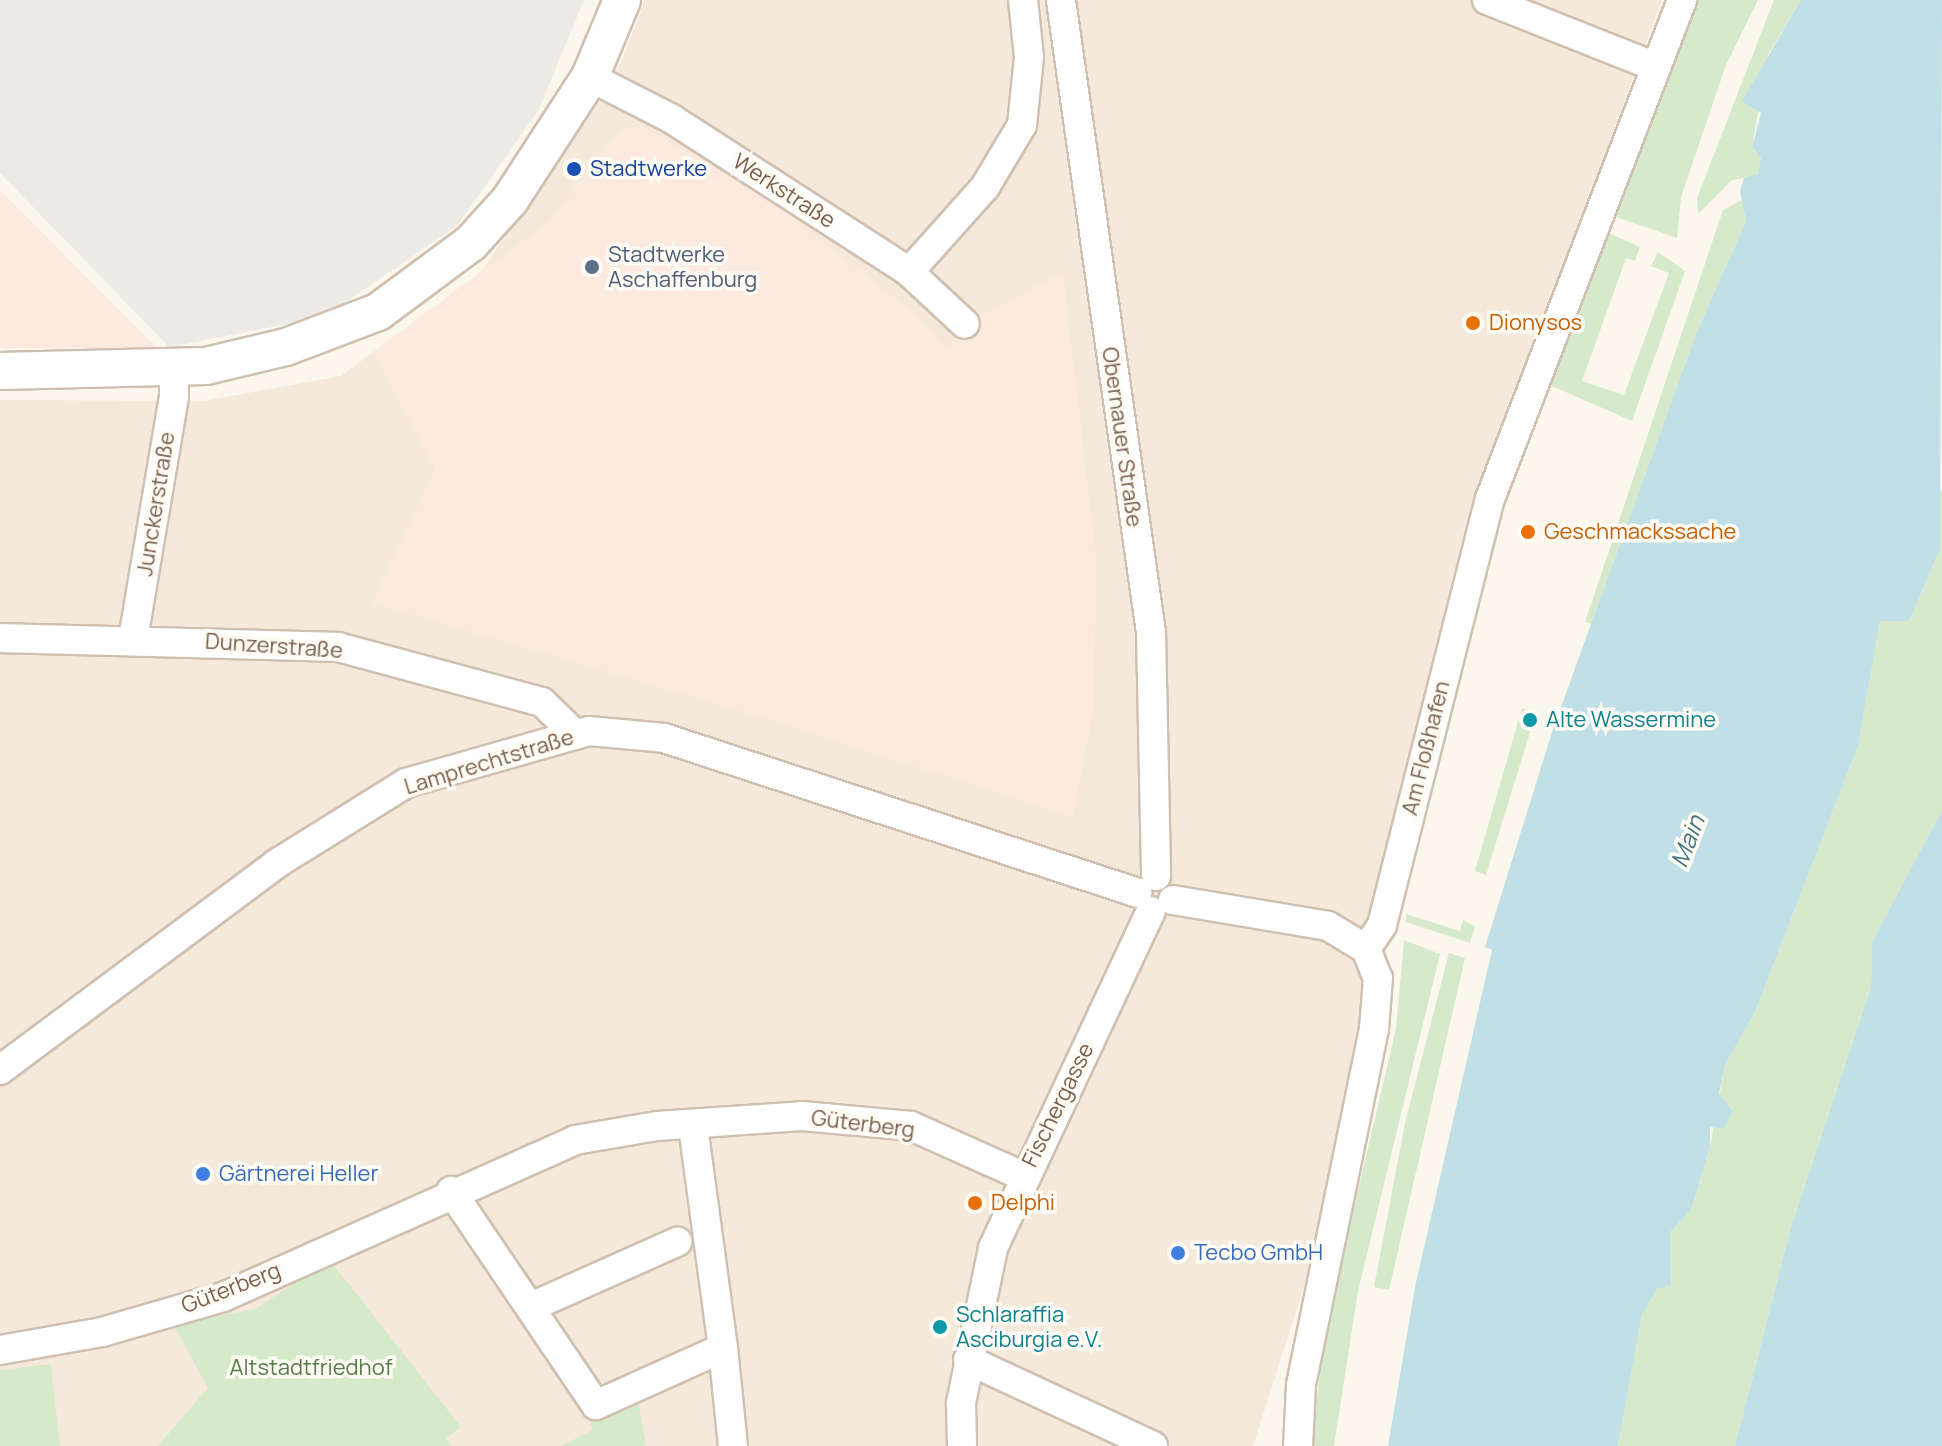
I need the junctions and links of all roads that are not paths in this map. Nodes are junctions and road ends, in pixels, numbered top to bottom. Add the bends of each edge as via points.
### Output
1 (622, 0) edge
2 (1023, 0) edge
3 (1061, 0) edge
4 (1487, 0) edge
5 (1682, 0) edge
6 (1656, 67) junction
7 (590, 77) junction
8 (909, 272) junction
9 (965, 324) dead end
10 (174, 368) junction
11 (0, 371) edge
12 (0, 638) edge
13 (133, 639) junction
14 (576, 735) junction
15 (1154, 895) junction
16 (1366, 949) junction
17 (0, 1070) edge
18 (693, 1125) junction
19 (1023, 1176) junction
20 (451, 1191) junction
21 (677, 1242) dead end
22 (533, 1306) junction
23 (723, 1348) junction
24 (0, 1350) edge
25 (968, 1360) junction
26 (733, 1446) edge
27 (962, 1446) edge
28 (1153, 1446) edge
29 (1298, 1446) edge

1 - 7 street
2 - 8 street via 1029,57 1022,125 985,187
3 - 15 street, Obernauer Straße via 1151,632
4 - 6 street
5 - 6 street, Am Floßhafen
6 - 16 street, Am Floßhafen via 1490,499 1382,925
7 - 8 street, Werkstraße via 672,119
7 - 10 street via 510,200 471,243 378,312 286,347
8 - 9 street, Werkstraße
10 - 11 street
10 - 13 street, Junckerstraße via 174,396
12 - 13 street, Dunzerstraße
13 - 14 street, Dunzerstraße via 338,647 542,702
14 - 15 street, Lamprechtstraße via 589,731 664,738
14 - 17 street, Lamprechtstraße via 406,783 276,864
15 - 16 street, Lamprechtstraße via 1328,926
15 - 19 street, Fischergasse
16 - 29 street via 1378,978 1374,1029 1301,1385
18 - 19 street, Güterberg via 802,1116 911,1126
18 - 20 street, Güterberg via 575,1140
18 - 23 street
19 - 25 street, Fischergasse via 993,1248
20 - 22 street
20 - 24 street, Güterberg via 223,1297 102,1332
21 - 22 street
22 - 23 street via 596,1405
23 - 26 street
25 - 27 street, Fischergasse
25 - 28 street

